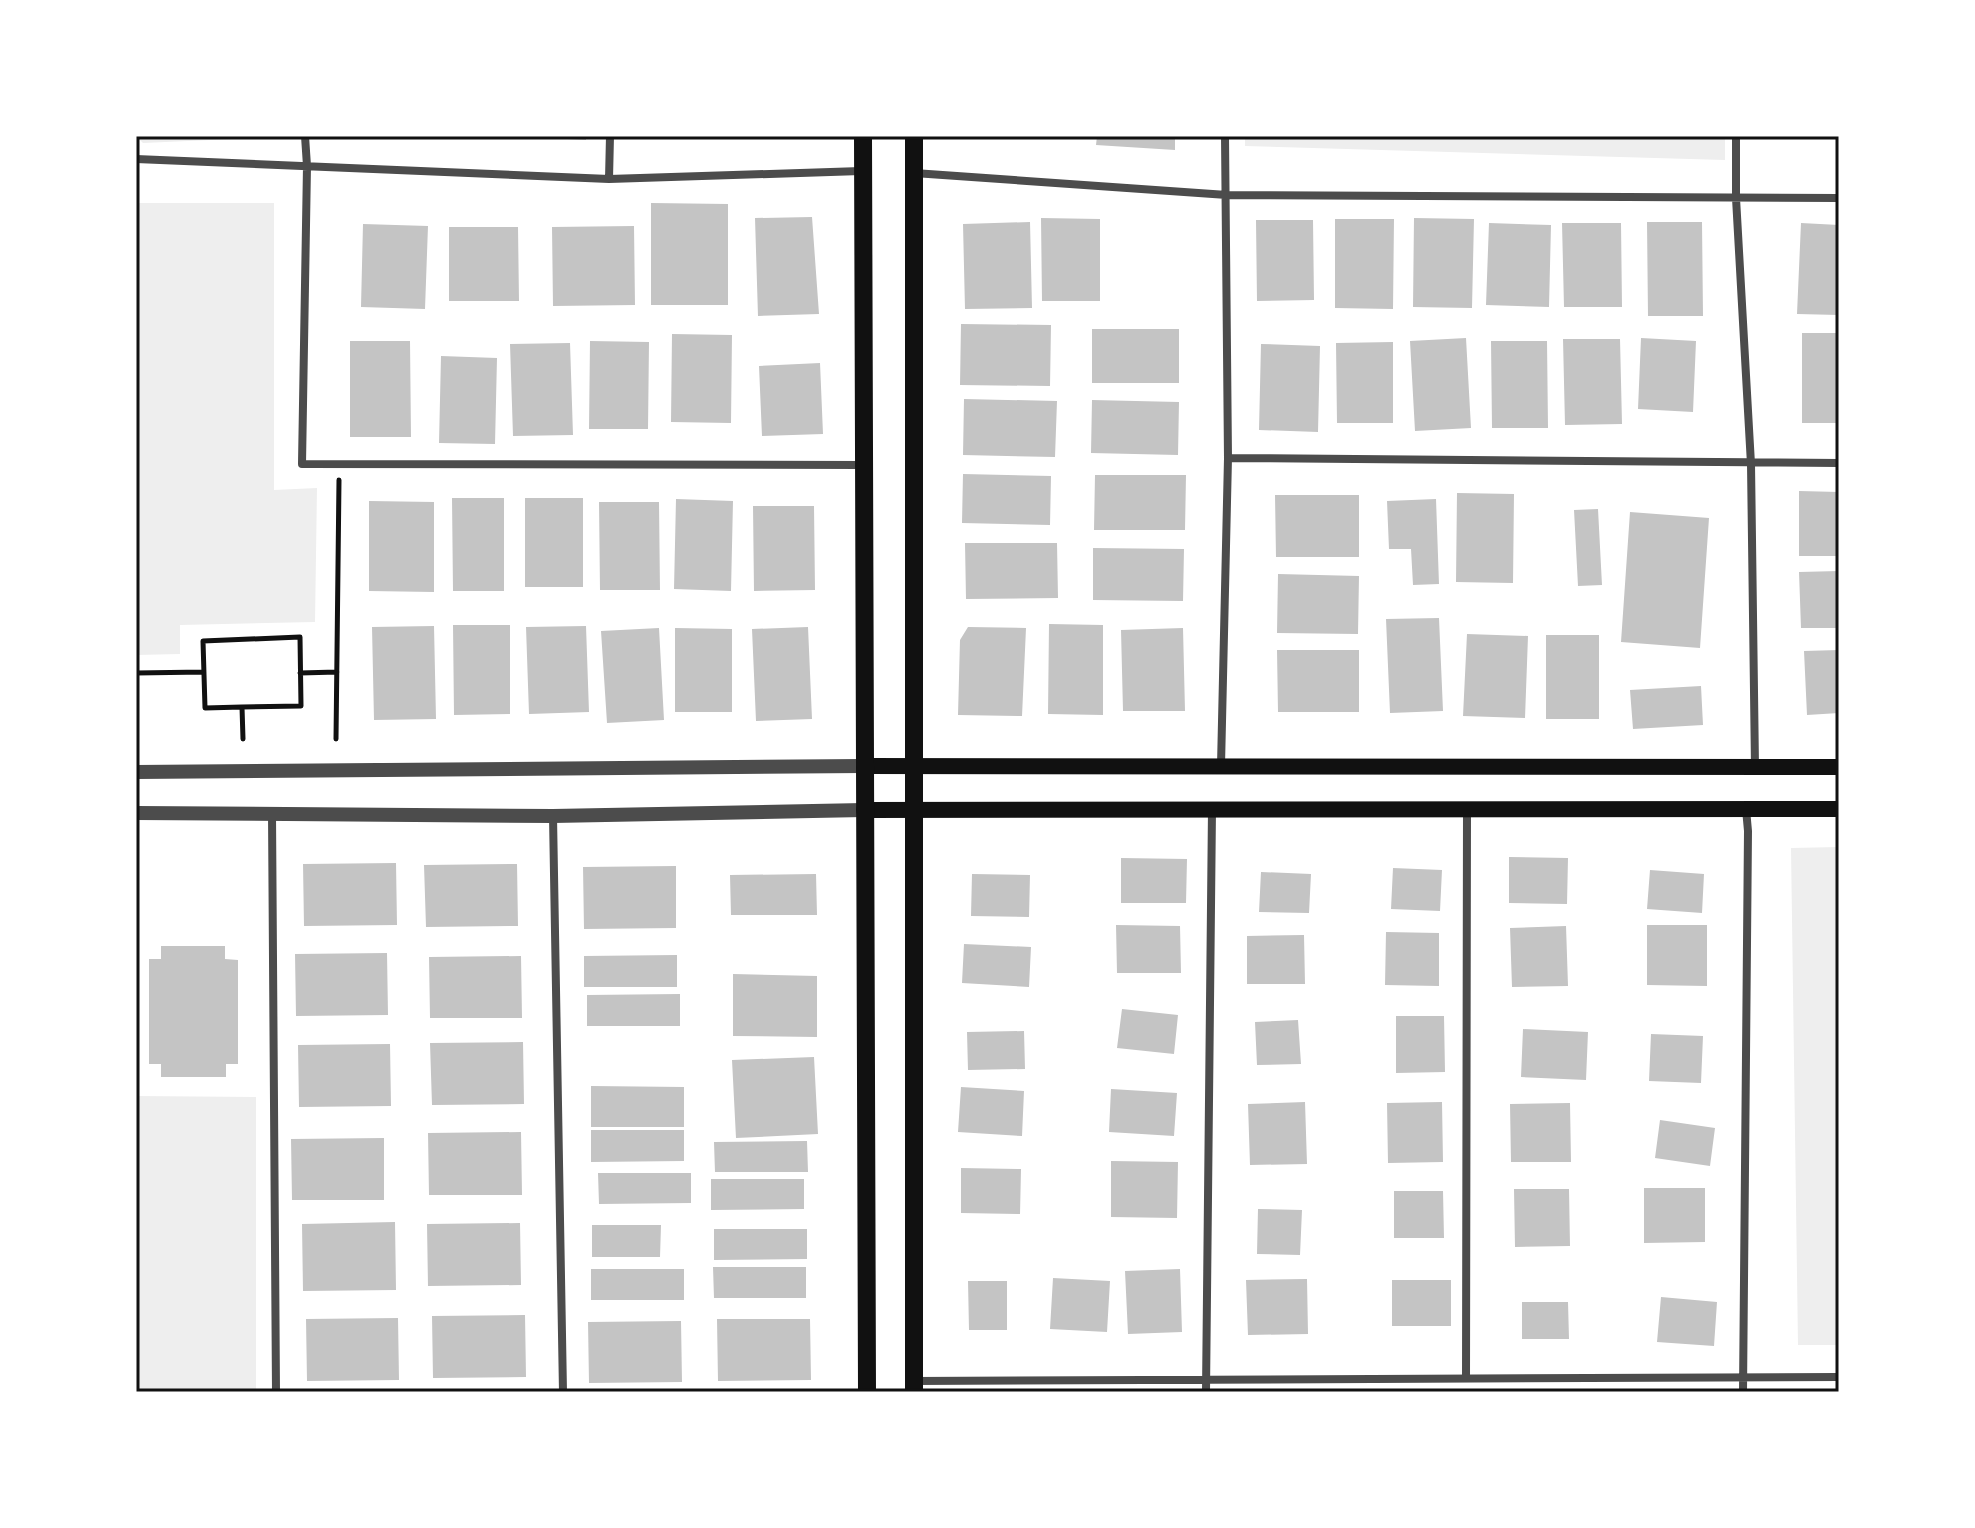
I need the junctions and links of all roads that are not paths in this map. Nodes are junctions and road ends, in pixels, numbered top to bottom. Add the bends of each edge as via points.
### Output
1 (305, 136) edge
2 (610, 136) edge
3 (863, 136) edge
4 (914, 136) edge
5 (1225, 136) edge
6 (1736, 136) edge
7 (136, 159) edge
8 (307, 166) junction
9 (861, 171) junction
10 (913, 173) junction
11 (609, 179) junction
12 (1227, 195) junction
13 (1736, 198) junction
14 (1839, 198) edge
15 (1228, 458) junction
16 (1839, 463) edge
17 (1751, 464) junction
18 (862, 465) junction
19 (864, 766) junction
20 (914, 766) junction
21 (1221, 766) junction
22 (1839, 767) edge
23 (1755, 768) junction
24 (136, 772) edge
25 (1212, 809) junction
26 (1746, 809) junction
27 (1839, 809) edge
28 (864, 810) junction
29 (915, 810) junction
30 (1467, 811) junction
31 (136, 813) edge
32 (272, 814) junction
33 (553, 816) junction
34 (1743, 1376) junction
35 (1839, 1377) edge
36 (1466, 1378) junction
37 (1206, 1381) junction
38 (914, 1386) edge
39 (276, 1392) edge
40 (563, 1392) edge
41 (867, 1392) edge
42 (1206, 1392) edge
43 (1743, 1392) edge

1 - 8 street
2 - 11 street
3 - 9 main road
4 - 10 main road
5 - 12 street
6 - 13 street
7 - 8 street
8 - 11 street
8 - 18 street via 302,464
9 - 11 street
9 - 18 main road
10 - 12 street
10 - 20 main road
12 - 13 street
12 - 15 street
13 - 14 street
13 - 17 street
15 - 17 street
15 - 21 street
16 - 17 street
17 - 23 street
18 - 19 main road
19 - 20 main road
19 - 24 street
19 - 28 main road
20 - 21 main road
20 - 29 main road
21 - 23 main road
22 - 23 main road
25 - 29 main road
25 - 30 main road
25 - 37 street
26 - 27 main road
26 - 30 main road
26 - 34 street
28 - 29 main road
28 - 33 street
28 - 41 main road
29 - 38 main road
30 - 36 street
31 - 32 street
32 - 33 street
32 - 39 street
33 - 40 street
34 - 35 street
34 - 36 street
34 - 43 street
36 - 37 street
37 - 38 street
37 - 42 street

